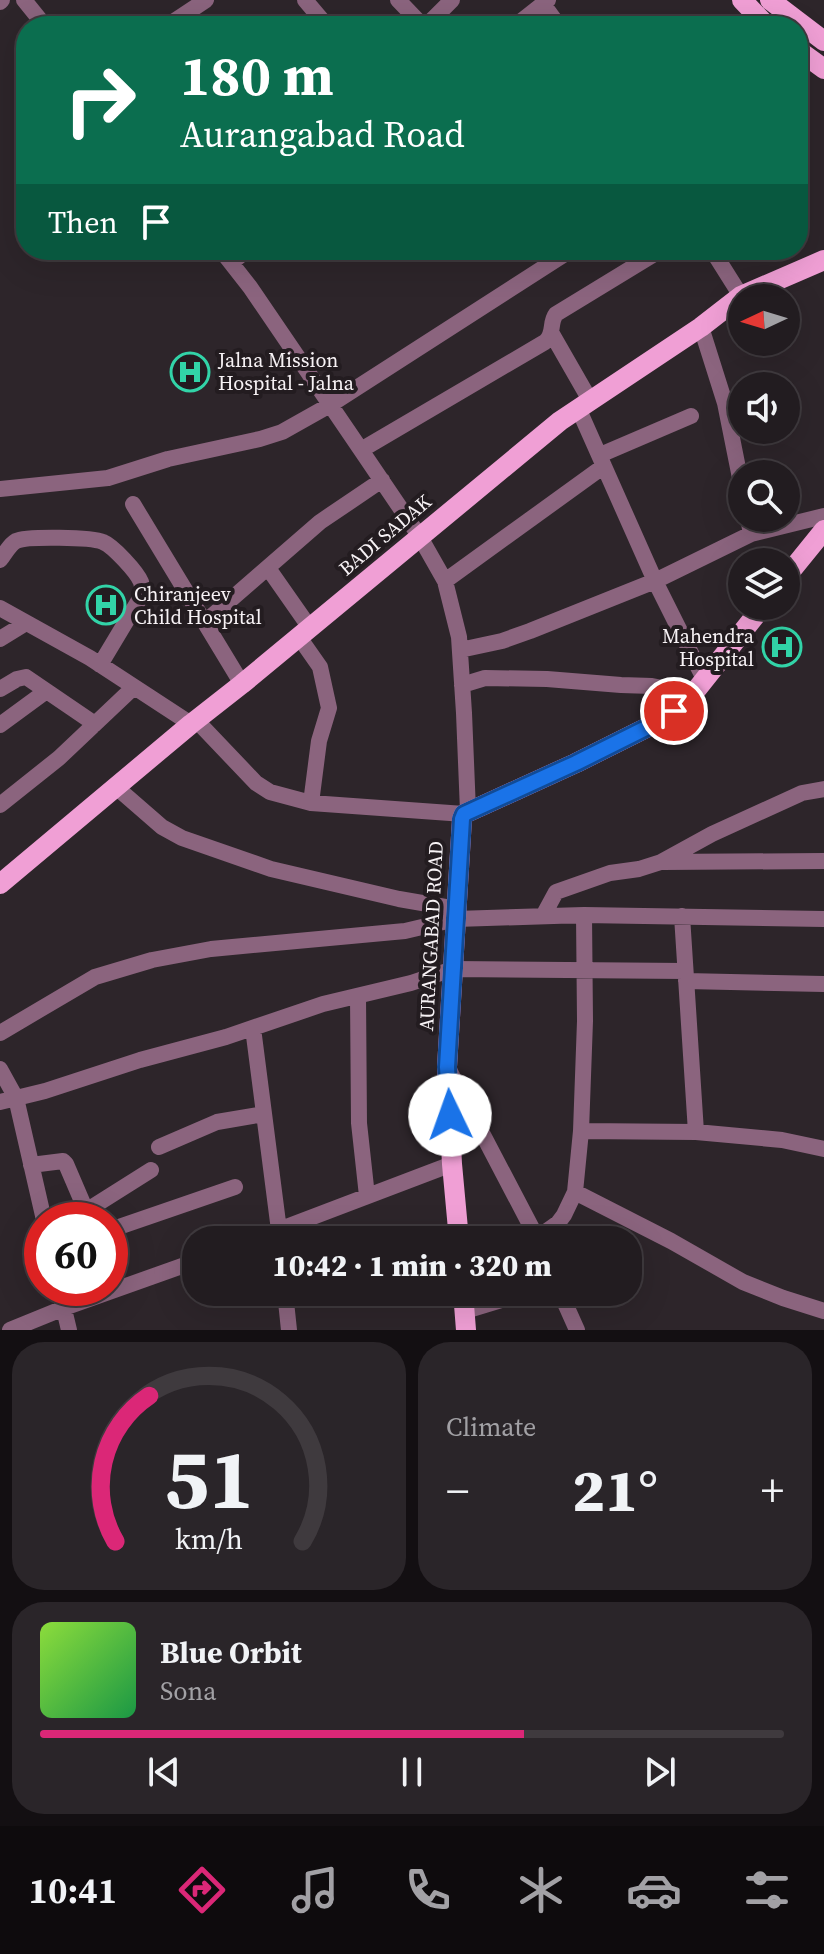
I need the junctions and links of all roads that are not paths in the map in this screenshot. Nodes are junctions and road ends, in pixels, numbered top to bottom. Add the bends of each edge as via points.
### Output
1 (24, 0) edge
2 (206, 0) edge
3 (305, 0) edge
4 (398, 0) edge
5 (452, 0) edge
6 (742, 0) edge
7 (546, 2) edge
8 (774, 3) edge
9 (37, 16) edge
10 (182, 16) edge
11 (319, 16) edge
12 (414, 16) edge
13 (435, 16) edge
14 (528, 16) edge
15 (757, 16) edge
16 (791, 16) edge
17 (808, 29) edge
18 (824, 41) edge
19 (229, 260) edge
20 (544, 260) edge
21 (645, 260) edge
22 (718, 260) edge
23 (824, 260) edge
24 (733, 284) edge
25 (769, 284) edge
26 (728, 306) edge
27 (701, 327) junction
28 (552, 334) junction
29 (330, 405) junction
30 (585, 406) junction
31 (691, 416) dead end
32 (361, 450) junction
33 (736, 460) edge
34 (602, 461) junction
35 (382, 480) junction
36 (0, 489) edge
37 (133, 504) dead end
38 (824, 516) edge
39 (800, 519) edge
40 (824, 530) edge
41 (739, 532) edge
42 (420, 537) junction
43 (0, 560) edge
44 (800, 560) edge
45 (268, 568) junction
46 (445, 581) junction
47 (655, 581) junction
48 (0, 608) edge
49 (752, 620) edge
50 (205, 622) junction
51 (26, 623) junction
52 (305, 632) junction
53 (0, 639) edge
54 (460, 650) junction
55 (100, 665) junction
56 (242, 684) junction
57 (462, 685) junction
58 (698, 686) junction
59 (134, 687) junction
60 (0, 689) edge
61 (45, 692) junction
62 (194, 722) junction
63 (95, 724) junction
64 (0, 725) edge
65 (116, 787) junction
66 (824, 789) edge
67 (311, 803) junction
68 (0, 805) edge
69 (466, 812) junction
70 (824, 861) edge
71 (661, 862) junction
72 (0, 884) edge
73 (456, 914) junction
74 (584, 915) junction
75 (543, 916) junction
76 (682, 916) junction
77 (824, 919) edge
78 (453, 969) junction
79 (584, 969) junction
80 (686, 976) junction
81 (824, 984) edge
82 (358, 996) junction
83 (253, 1028) junction
84 (0, 1033) edge
85 (447, 1067) junction
86 (0, 1069) edge
87 (8, 1100) edge
88 (264, 1114) junction
89 (581, 1131) junction
90 (696, 1132) junction
91 (159, 1147) dead end
92 (824, 1149) edge
93 (452, 1164) junction
94 (31, 1165) junction
95 (151, 1170) dead end
96 (235, 1187) dead end
97 (575, 1192) junction
98 (367, 1196) junction
99 (40, 1202) edge
100 (82, 1202) edge
101 (107, 1202) edge
102 (128, 1224) edge
103 (278, 1226) edge
104 (299, 1226) edge
105 (458, 1226) edge
106 (531, 1226) edge
107 (554, 1226) edge
108 (182, 1266) edge
109 (128, 1283) edge
110 (69, 1306) edge
111 (286, 1306) edge
112 (566, 1306) edge
113 (64, 1308) junction
114 (824, 1311) edge
115 (10, 1330) edge
116 (69, 1330) edge
117 (289, 1330) edge
118 (577, 1330) edge

1 - 9 street
2 - 10 street
3 - 11 street
4 - 12 street
5 - 13 street
6 - 15 main road
7 - 14 street
8 - 16 main road
17 - 18 main road
19 - 29 street
20 - 29 street
21 - 28 street via 556,314
22 - 24 street
23 - 25 main road, BADI SADAK
26 - 27 main road, BADI SADAK
27 - 30 main road, BADI SADAK
27 - 33 street
28 - 30 street
28 - 32 street
29 - 32 street
29 - 36 street via 282,432 108,478
30 - 34 street
30 - 42 main road, BADI SADAK
31 - 34 street
32 - 35 street
34 - 46 street
34 - 47 street
35 - 42 street
35 - 45 street via 320,522
37 - 50 street
38 - 39 street
40 - 44 main road
41 - 47 street
42 - 46 street
42 - 52 main road, BADI SADAK
43 - 55 street via 13,543 26,539 90,538 114,550 142,589
45 - 50 street
45 - 52 street
46 - 54 street
47 - 54 street via 514,637
47 - 58 street
48 - 51 street
49 - 58 main road
50 - 56 street
51 - 53 street
51 - 55 street
52 - 56 main road, BADI SADAK
52 - 67 street via 329,708
54 - 57 street
55 - 59 street
56 - 62 main road, BADI SADAK
57 - 58 street via 485,678
57 - 69 street
58 - 69 main road via 674,711 648,727
59 - 62 street
59 - 63 street
60 - 61 street via 26,677
61 - 63 street
61 - 64 street
62 - 65 main road, BADI SADAK
62 - 67 street via 263,789
63 - 68 street
65 - 72 main road, BADI SADAK
65 - 73 street via 162,827 194,843 271,869
66 - 71 street via 802,793
67 - 69 street
69 - 73 main road, AURANGABAD ROAD
70 - 71 street
71 - 75 street via 556,892
73 - 75 street
73 - 78 main road, AURANGABAD ROAD
73 - 84 street via 405,931 211,949 152,960 95,977
74 - 75 street
74 - 76 street
74 - 79 street
76 - 77 street
76 - 80 street
78 - 79 street
78 - 82 street
78 - 85 main road, AURANGABAD ROAD
79 - 80 street
79 - 89 street
80 - 81 street
80 - 90 street
82 - 83 street
82 - 98 street via 359,1123
83 - 87 street
83 - 88 street
85 - 93 main road, AURANGABAD ROAD
85 - 106 street
86 - 87 street
87 - 94 street
88 - 91 street via 217,1122
88 - 103 street
89 - 90 street
89 - 97 street
90 - 92 street
93 - 98 street
93 - 105 main road, AURANGABAD ROAD
94 - 99 street
94 - 100 street via 63,1161
95 - 101 street
96 - 102 street
97 - 107 street
97 - 114 street via 743,1282
98 - 104 street
108 - 109 street
110 - 113 street
111 - 117 street
112 - 118 street
113 - 115 street
113 - 116 street

